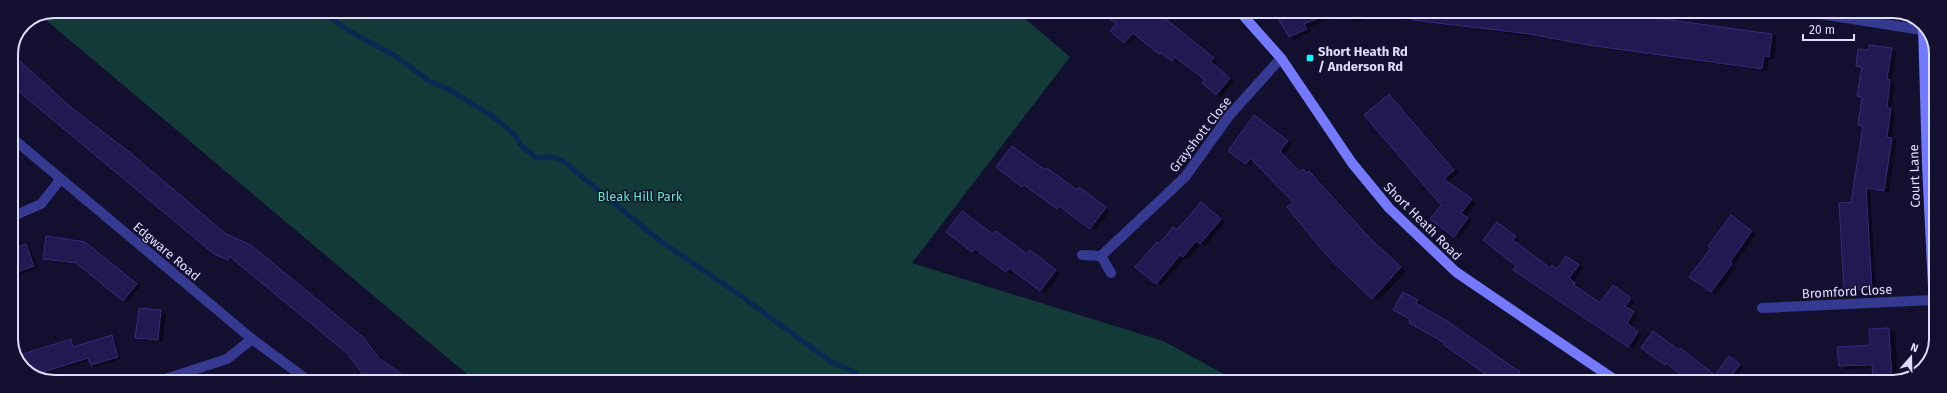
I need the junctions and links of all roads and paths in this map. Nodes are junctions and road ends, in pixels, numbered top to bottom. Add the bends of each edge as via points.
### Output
1 (1245, 18) edge
2 (1852, 18) edge
3 (1917, 27) edge
4 (1925, 38) edge
5 (1281, 58) junction
6 (18, 143) edge
7 (60, 180) junction
8 (18, 214) edge
9 (1929, 223) edge
10 (1082, 255) dead end
11 (1101, 256) junction
12 (1111, 273) dead end
13 (1929, 300) edge
14 (1762, 308) dead end
15 (252, 339) junction
16 (178, 375) edge
17 (301, 375) edge
18 (1608, 375) edge

1 - 5 street, Short Heath Road
2 - 3 street
4 - 9 street, Court Lane
5 - 11 street, Grayshott Close via 1229,116 1185,177
5 - 18 street, Short Heath Road via 1352,163 1400,219 1456,272
6 - 7 street, Edgware Road
7 - 8 street via 41,204
7 - 15 street, Edgware Road
10 - 11 street
11 - 12 street
13 - 14 street, Bromford Close
15 - 16 street via 227,359
15 - 17 street, Edgware Road

